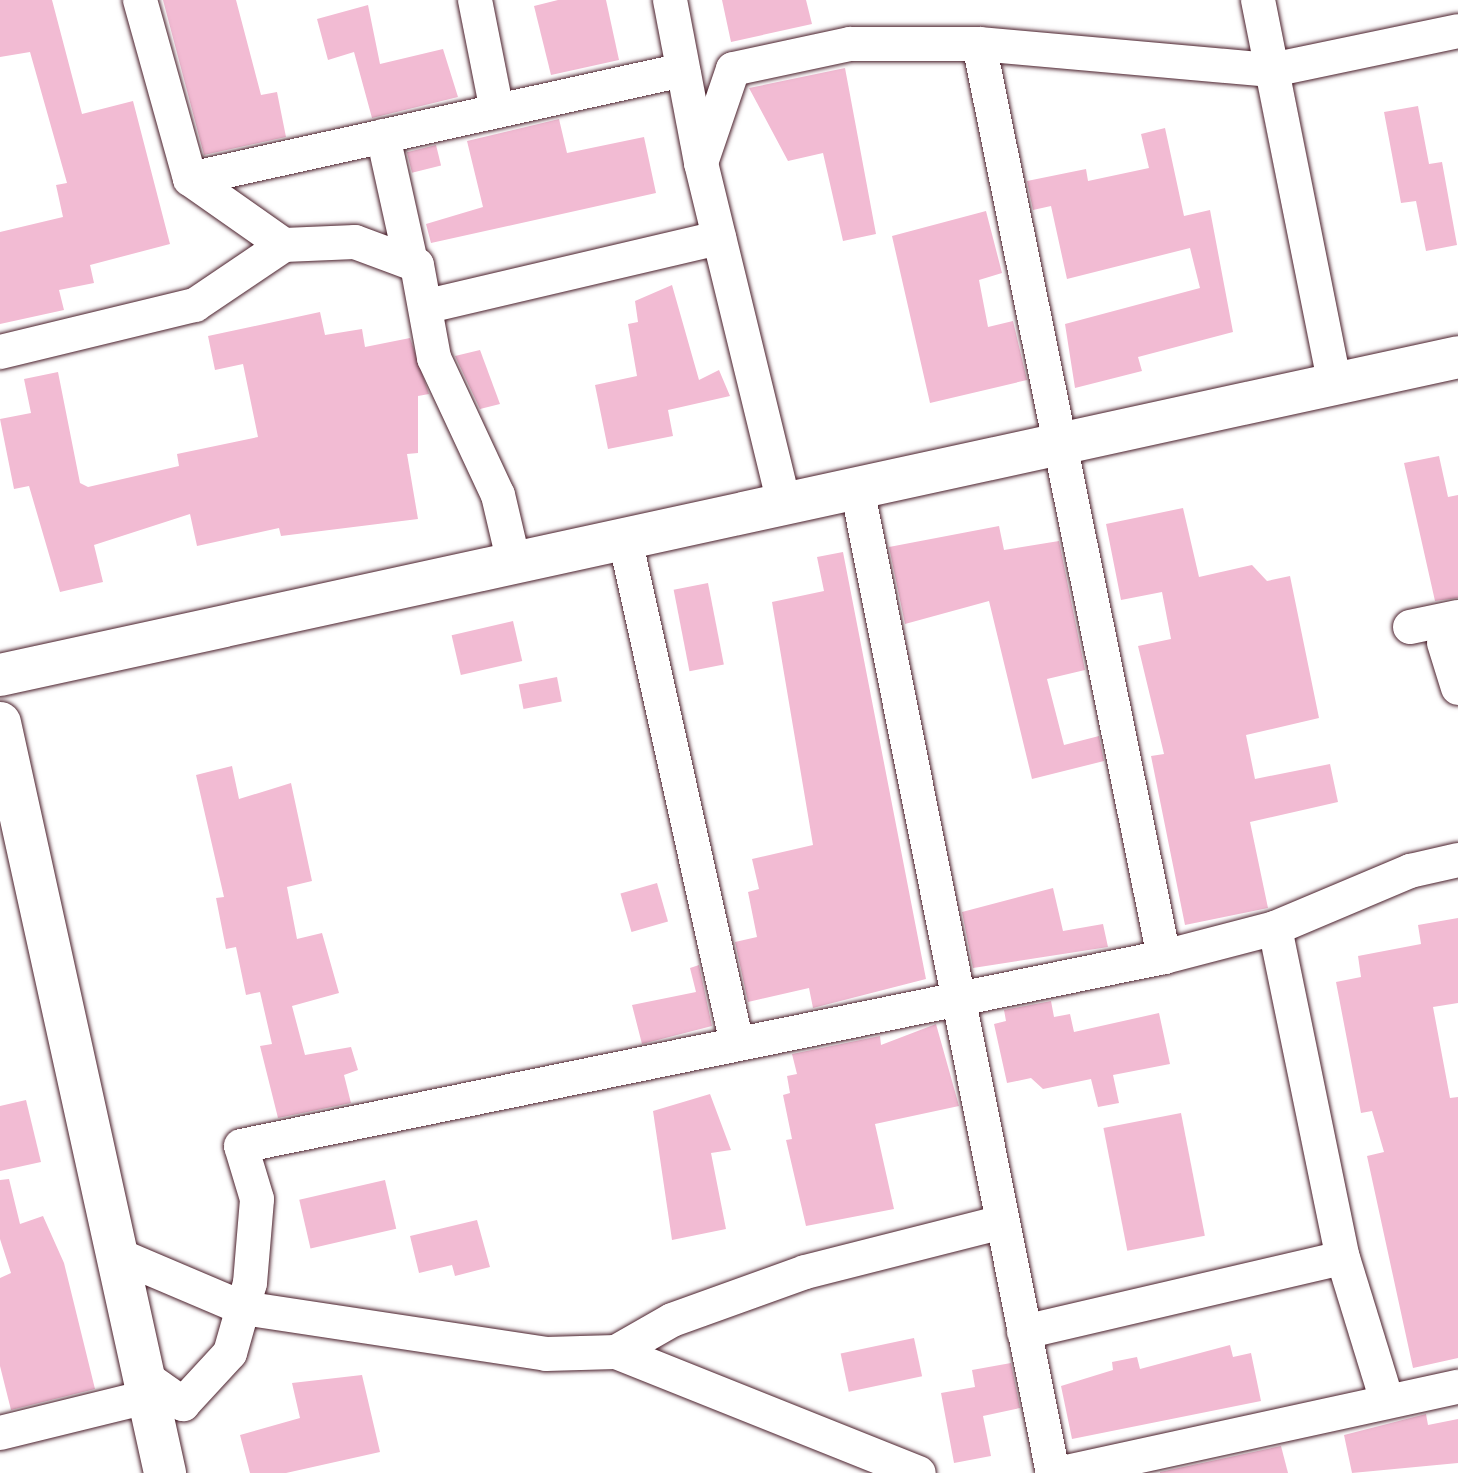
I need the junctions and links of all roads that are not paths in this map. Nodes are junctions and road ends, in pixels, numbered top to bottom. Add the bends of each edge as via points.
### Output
1 (140, 0) edge
2 (475, 0) edge
3 (670, 0) edge
4 (1258, 0) edge
5 (1458, 31) edge
6 (979, 44) junction
7 (683, 70) junction
8 (1272, 70) junction
9 (497, 111) junction
10 (383, 136) junction
11 (701, 163) junction
12 (190, 179) junction
13 (719, 238) junction
14 (284, 245) junction
15 (411, 262) junction
16 (428, 306) junction
17 (0, 352) edge
18 (1458, 357) edge
19 (1335, 384) junction
20 (1059, 444) junction
21 (857, 488) junction
22 (784, 504) junction
23 (625, 539) junction
24 (514, 563) junction
25 (1410, 627) dead end
26 (1451, 630) edge
27 (0, 675) edge
28 (1458, 688) edge
29 (0, 723) edge
30 (1458, 860) edge
31 (1275, 928) junction
32 (1164, 957) junction
33 (957, 1000) junction
34 (737, 1044) junction
35 (1002, 1222) junction
36 (118, 1255) junction
37 (1343, 1258) junction
38 (243, 1308) junction
39 (1024, 1332) junction
40 (616, 1352) junction
41 (146, 1387) junction
42 (1458, 1387) edge
43 (1386, 1398) junction
44 (0, 1433) edge
45 (165, 1473) edge
46 (919, 1473) edge
47 (1053, 1473) edge
48 (1062, 1473) edge

1 - 12 street
2 - 9 street
3 - 7 street
4 - 8 street
5 - 8 street
6 - 8 street
6 - 11 street via 850,44 733,69
6 - 20 street
7 - 9 street
7 - 11 street
8 - 19 street
9 - 10 street
10 - 12 street
10 - 15 street
11 - 13 street
12 - 14 street
13 - 16 street
13 - 22 street
14 - 15 street via 355,242
14 - 17 street via 195,305
15 - 16 street via 425,280
16 - 24 street via 434,358 498,495
18 - 19 street
19 - 20 street
20 - 21 street
20 - 32 street
21 - 22 street
21 - 33 street
22 - 23 street
23 - 24 street
23 - 34 street
24 - 27 street
25 - 26 street
26 - 28 street
29 - 36 street
30 - 31 street via 1410,871
31 - 32 street
31 - 37 street
32 - 33 street
33 - 34 street
33 - 35 street
34 - 38 street via 241,1146 257,1199
35 - 39 street
35 - 40 street via 805,1272 672,1320
36 - 38 street
36 - 41 street
37 - 39 street
37 - 43 street
38 - 40 street via 546,1354
38 - 41 street via 230,1353 183,1404
39 - 47 street
40 - 46 street
41 - 44 street
41 - 45 street
42 - 43 street
43 - 48 street

